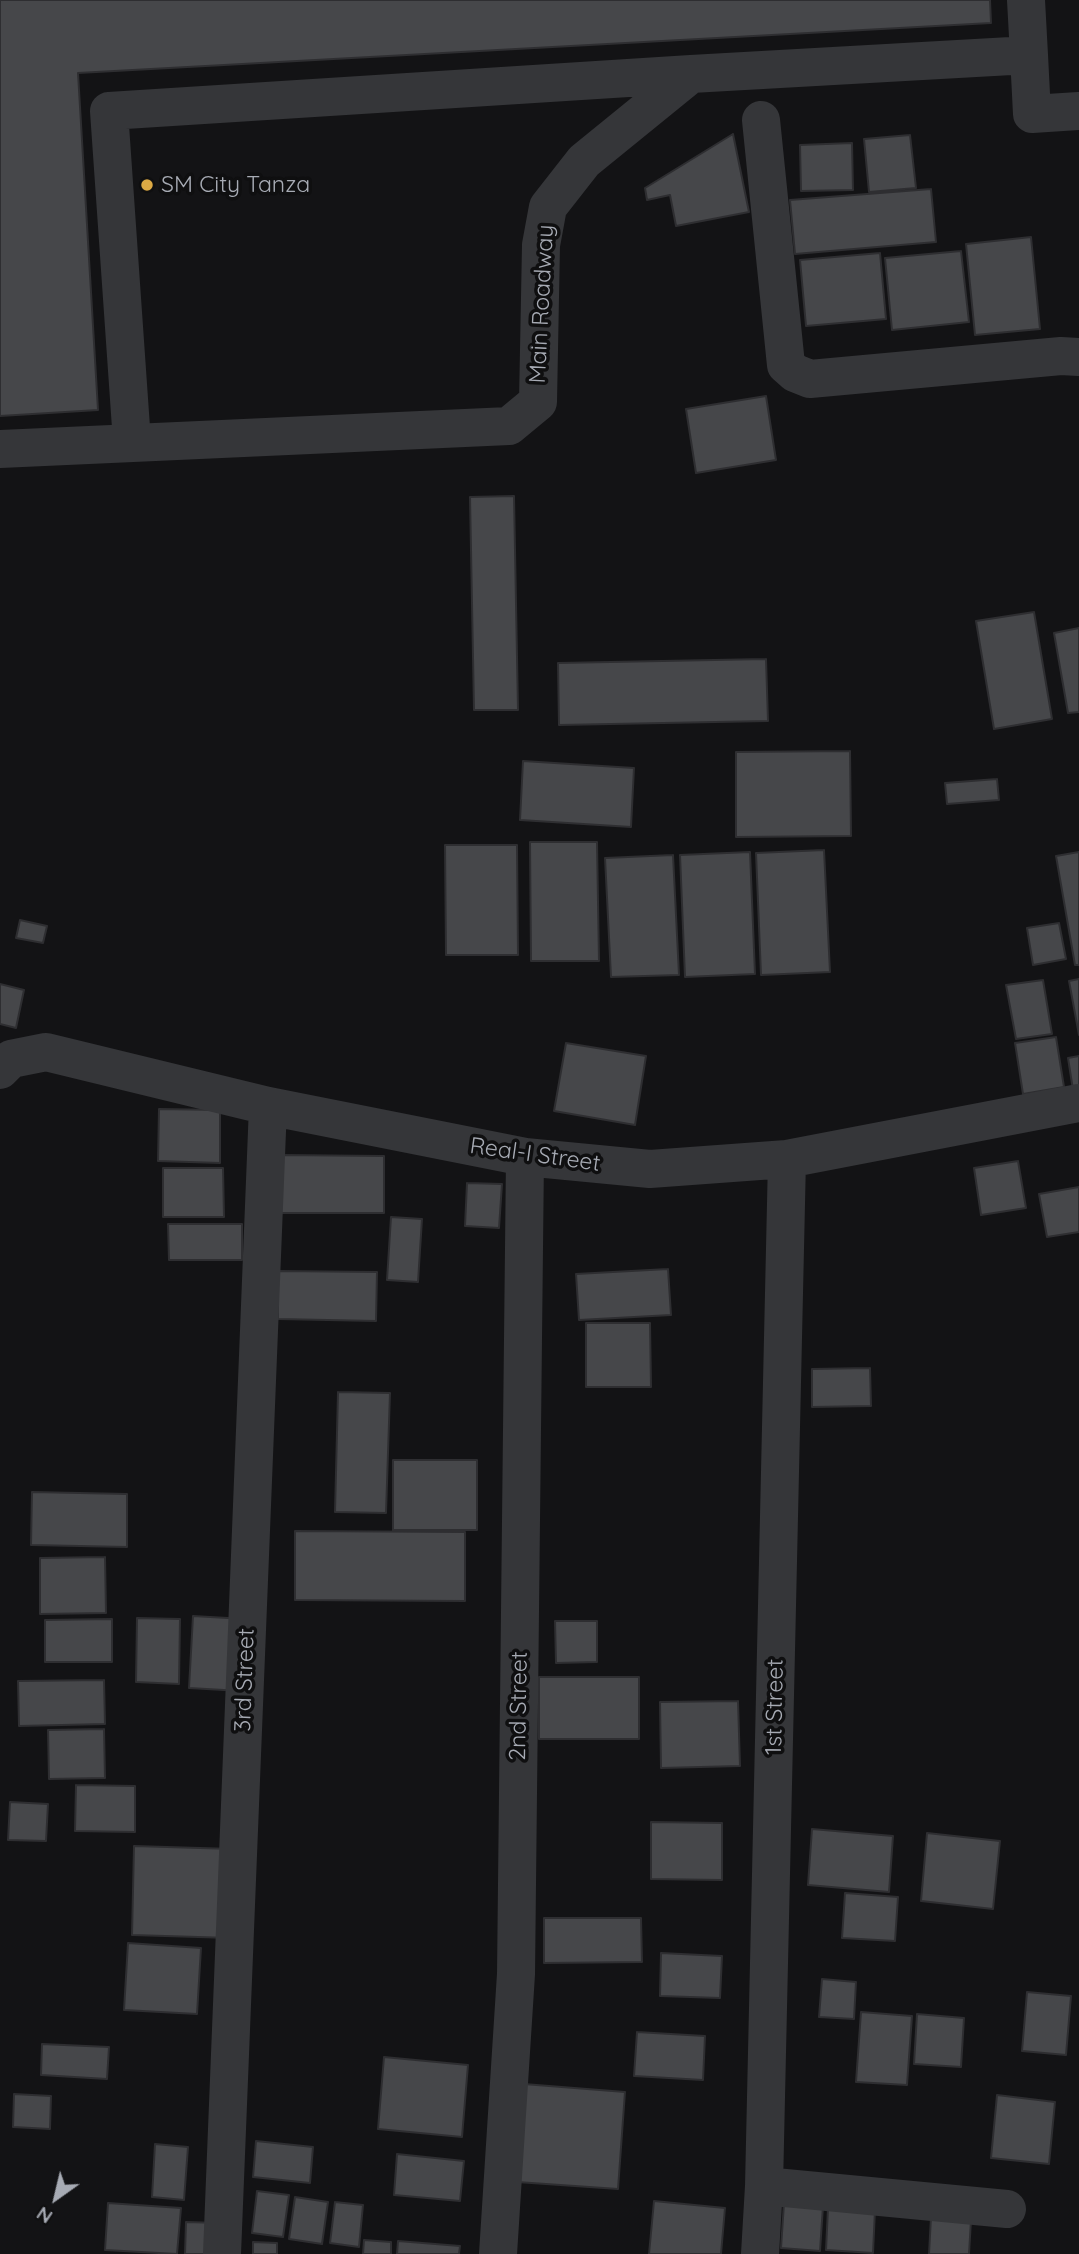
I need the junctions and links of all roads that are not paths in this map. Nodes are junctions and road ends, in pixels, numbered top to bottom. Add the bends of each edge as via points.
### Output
1 (1026, 0) edge
2 (1029, 55) junction
3 (691, 74) junction
4 (1079, 111) edge
5 (761, 120) dead end
6 (1079, 357) edge
7 (132, 442) junction
8 (0, 449) edge
9 (0, 1070) edge
10 (1079, 1103) edge
11 (268, 1106) junction
12 (525, 1157) junction
13 (787, 1160) junction
14 (764, 2186) junction
15 (1006, 2209) dead end
16 (222, 2254) edge
17 (498, 2254) edge
18 (760, 2254) edge

1 - 2 street
2 - 3 street
2 - 4 street via 1032,114
3 - 7 street, Main Roadway via 584,161 548,206 541,245 538,402 509,426
3 - 7 street via 109,111
5 - 6 street via 786,366 795,373 810,379
7 - 8 street, Main Roadway
9 - 11 street, Real-I Street via 11,1059 46,1052
10 - 13 street, Real-I Street
11 - 12 street, Real-I Street
11 - 16 street, 3rd Street
12 - 13 street, Real-I Street via 650,1170
12 - 17 street, 2nd Street via 516,1974
13 - 14 street, 1st Street
14 - 15 street
14 - 18 street, 1st Street

